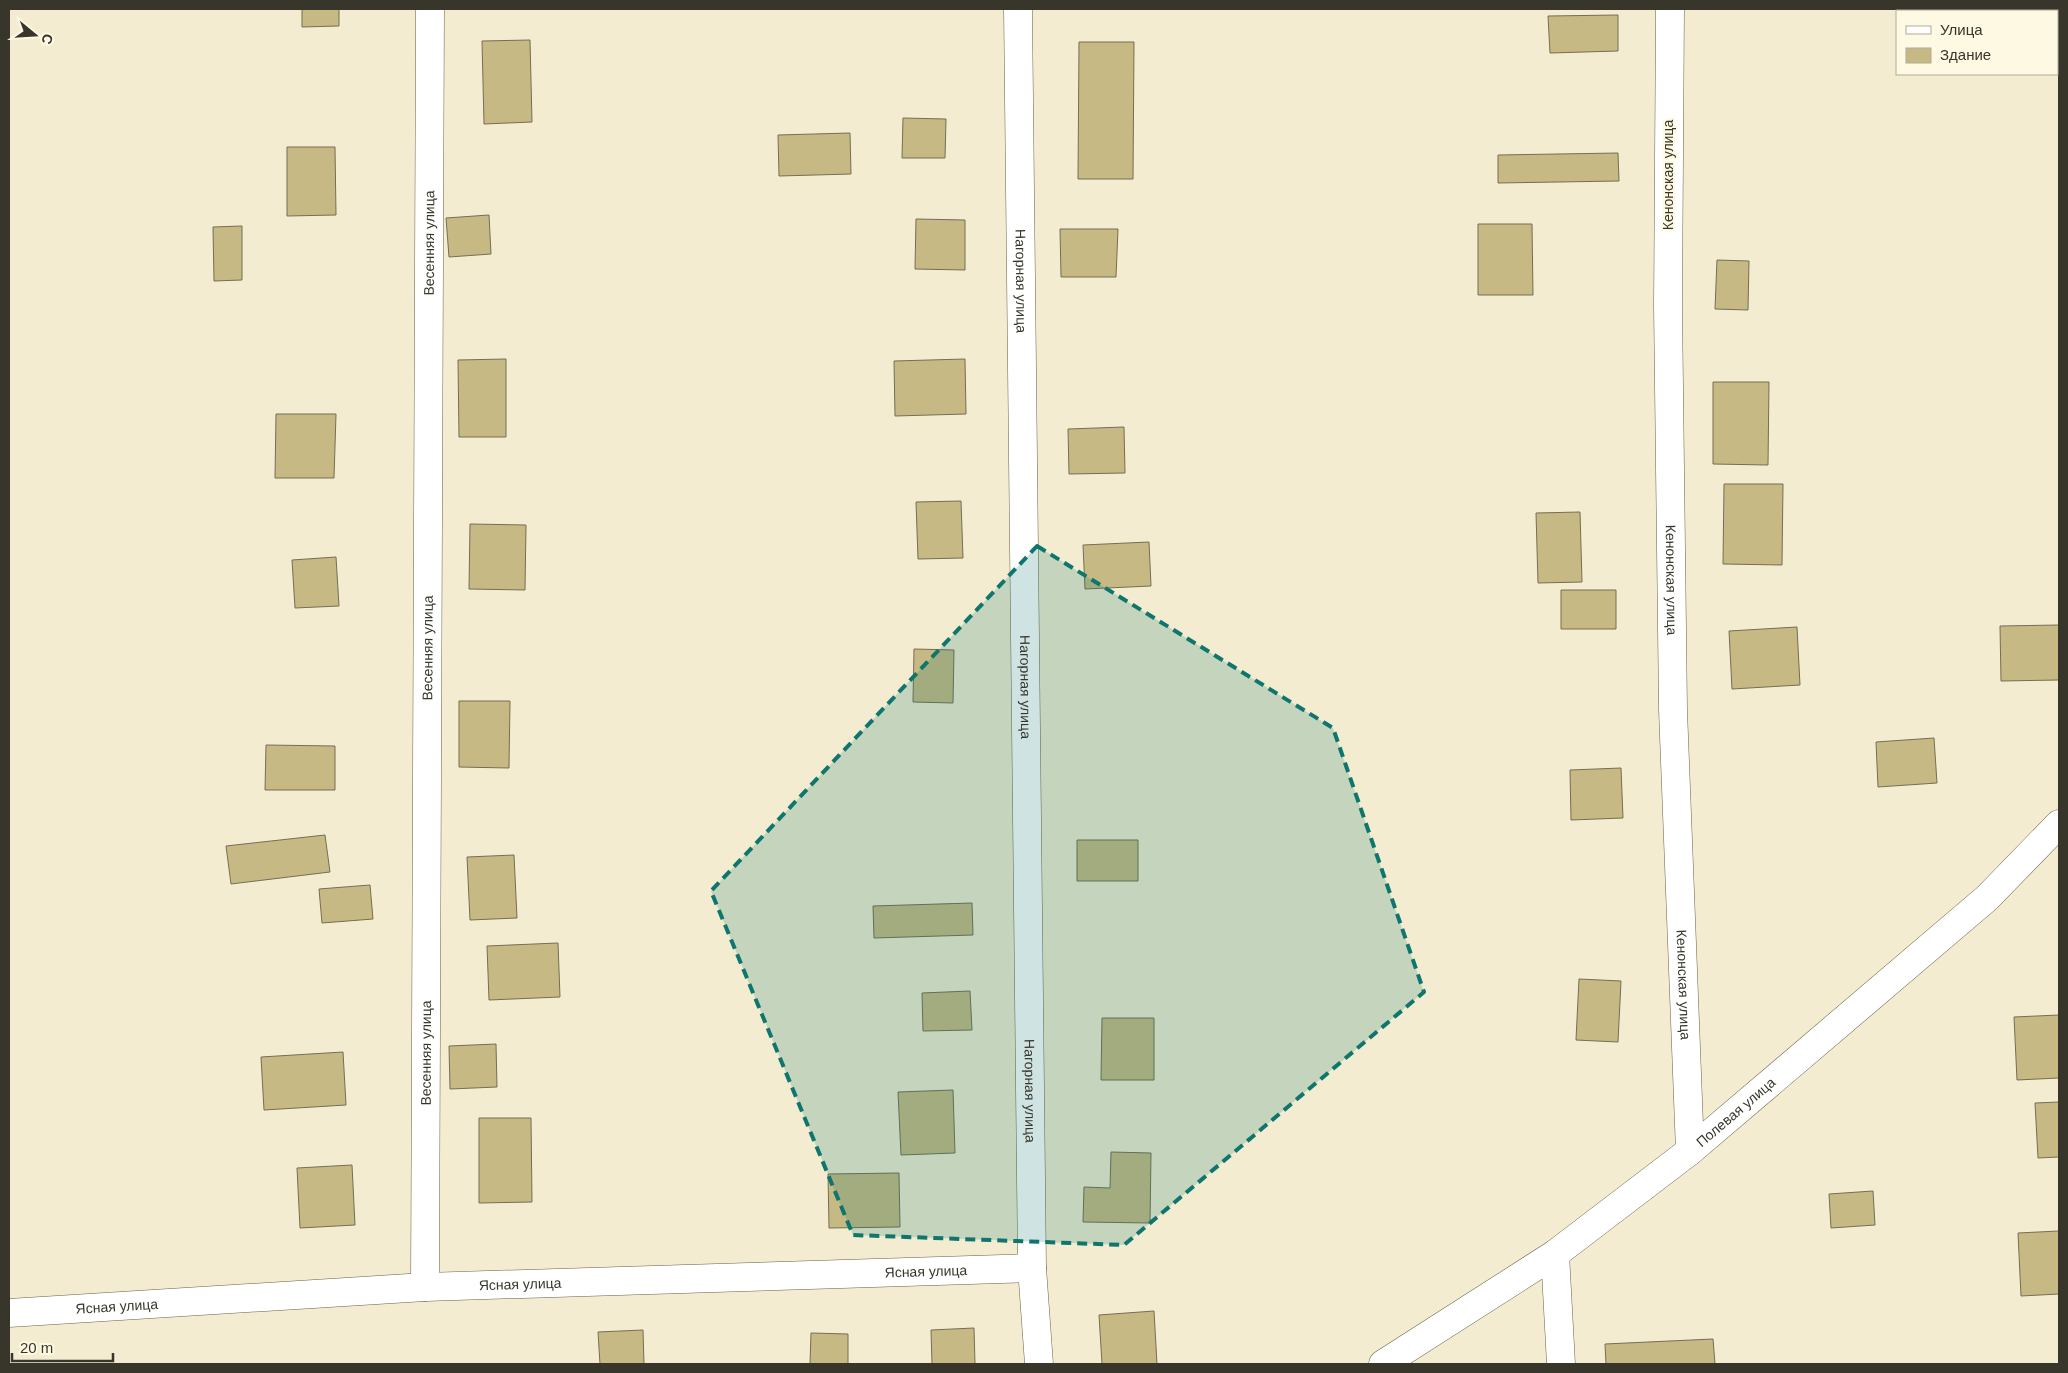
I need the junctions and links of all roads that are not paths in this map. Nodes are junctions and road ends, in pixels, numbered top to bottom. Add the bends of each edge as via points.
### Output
1 (430, 9) edge
2 (1018, 9) edge
3 (1670, 9) edge
4 (2059, 824) edge
5 (1690, 1151) junction
6 (1554, 1254) junction
7 (1032, 1268) junction
8 (425, 1287) junction
9 (9, 1313) edge
10 (1039, 1364) edge
11 (1383, 1364) edge
12 (1561, 1364) edge

1 - 8 street, Весенняя улица
2 - 7 street, Нагорная улица
3 - 5 street, Кенонская улица via 1668,306 1673,710
4 - 5 street, Полевая улица via 1987,898
5 - 6 street, Полевая улица
6 - 11 street, Полевая улица
6 - 12 street
7 - 8 street, Ясная улица
7 - 10 street, Нагорная улица
8 - 9 street, Ясная улица

